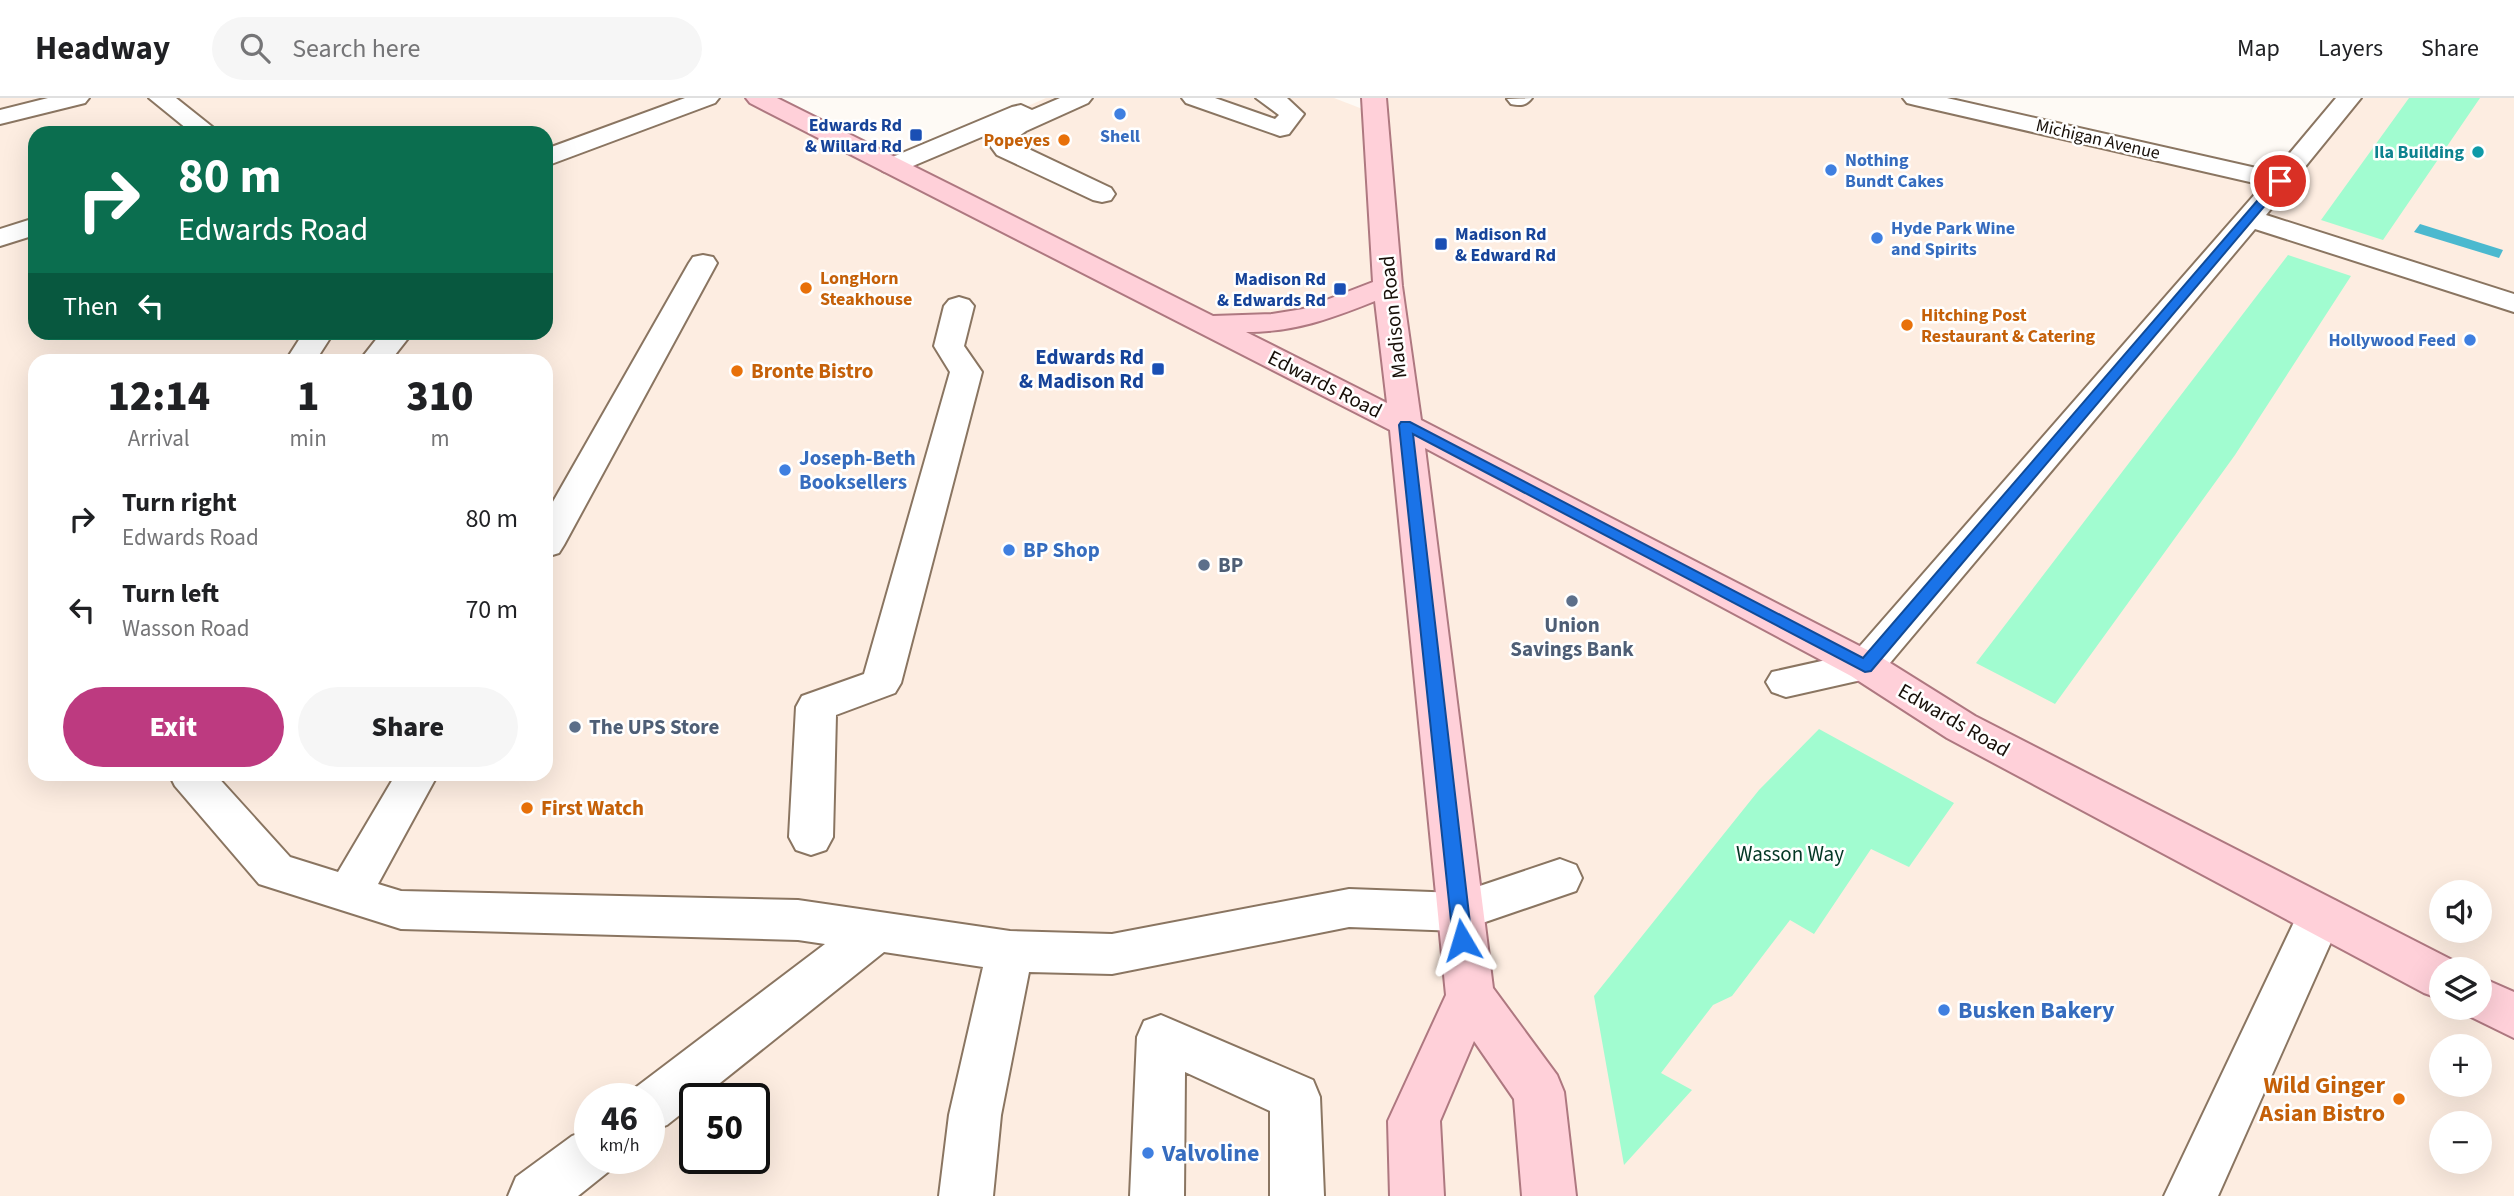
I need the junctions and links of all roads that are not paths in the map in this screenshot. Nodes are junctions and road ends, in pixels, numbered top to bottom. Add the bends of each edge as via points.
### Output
1 (77, 98) edge
2 (161, 98) edge
3 (707, 98) edge
4 (758, 98) edge
5 (1055, 98) edge
6 (1080, 98) edge
7 (1195, 98) edge
8 (1268, 98) edge
9 (1374, 98) edge
10 (1915, 98) edge
11 (2349, 98) edge
12 (0, 117) edge
13 (199, 126) edge
14 (943, 145) junction
15 (553, 155) edge
16 (967, 156) dead end
17 (892, 166) junction
18 (991, 168) dead end
19 (2280, 181) junction
20 (1102, 194) dead end
21 (1074, 208) dead end
22 (2249, 219) junction
23 (28, 228) edge
24 (0, 238) edge
25 (703, 263) dead end
26 (1388, 286) junction
27 (2514, 303) edge
28 (959, 306) dead end
29 (1209, 324) junction
30 (391, 340) edge
31 (380, 354) edge
32 (1406, 425) junction
33 (553, 531) edge
34 (1865, 666) junction
35 (1786, 682) dead end
36 (196, 781) edge
37 (413, 781) edge
38 (811, 837) dead end
39 (1560, 878) dead end
40 (349, 894) junction
41 (1459, 912) junction
42 (2320, 915) junction
43 (877, 930) junction
44 (1010, 951) junction
45 (2429, 972) edge
46 (1470, 995) junction
47 (2492, 1004) edge
48 (2514, 1016) edge
49 (665, 1096) edge
50 (574, 1166) edge
51 (535, 1196) edge
52 (966, 1196) edge
53 (1157, 1196) edge
54 (1297, 1196) edge
55 (1417, 1196) edge
56 (1549, 1196) edge
57 (2191, 1196) edge

1 - 12 street
2 - 13 street
3 - 15 street
4 - 17 main road, Edwards Road
5 - 14 street
6 - 20 street via 1017,126 998,140 1006,150
7 - 8 street via 1279,129 1292,114
9 - 26 main road, Madison Road
10 - 19 street, Michigan Avenue
11 - 19 street
14 - 16 street
14 - 17 street
17 - 29 main road, Edwards Road
18 - 21 street
19 - 22 street
22 - 27 street
22 - 34 street
23 - 24 street
25 - 33 street
26 - 29 main road via 1309,317
26 - 32 main road, Madison Road
28 - 38 street via 949,346 966,372 881,683 816,707
29 - 32 main road, Edwards Road
30 - 31 street
32 - 34 main road, Edwards Road
32 - 41 main road, Madison Road
34 - 35 street
34 - 42 main road, Edwards Road via 1961,727
36 - 40 street via 275,871
37 - 40 street
39 - 41 street
40 - 43 street via 401,910 797,920
41 - 44 street via 1349,908 1112,954
41 - 46 main road, Madison Road
42 - 45 main road, Edwards Road
42 - 57 street
43 - 44 street
43 - 49 street
44 - 52 street via 975,1115
46 - 55 main road via 1414,1121
46 - 56 main road, Madison Road via 1539,1092
47 - 48 main road
50 - 51 street
53 - 54 street via 1161,1037 1295,1097

